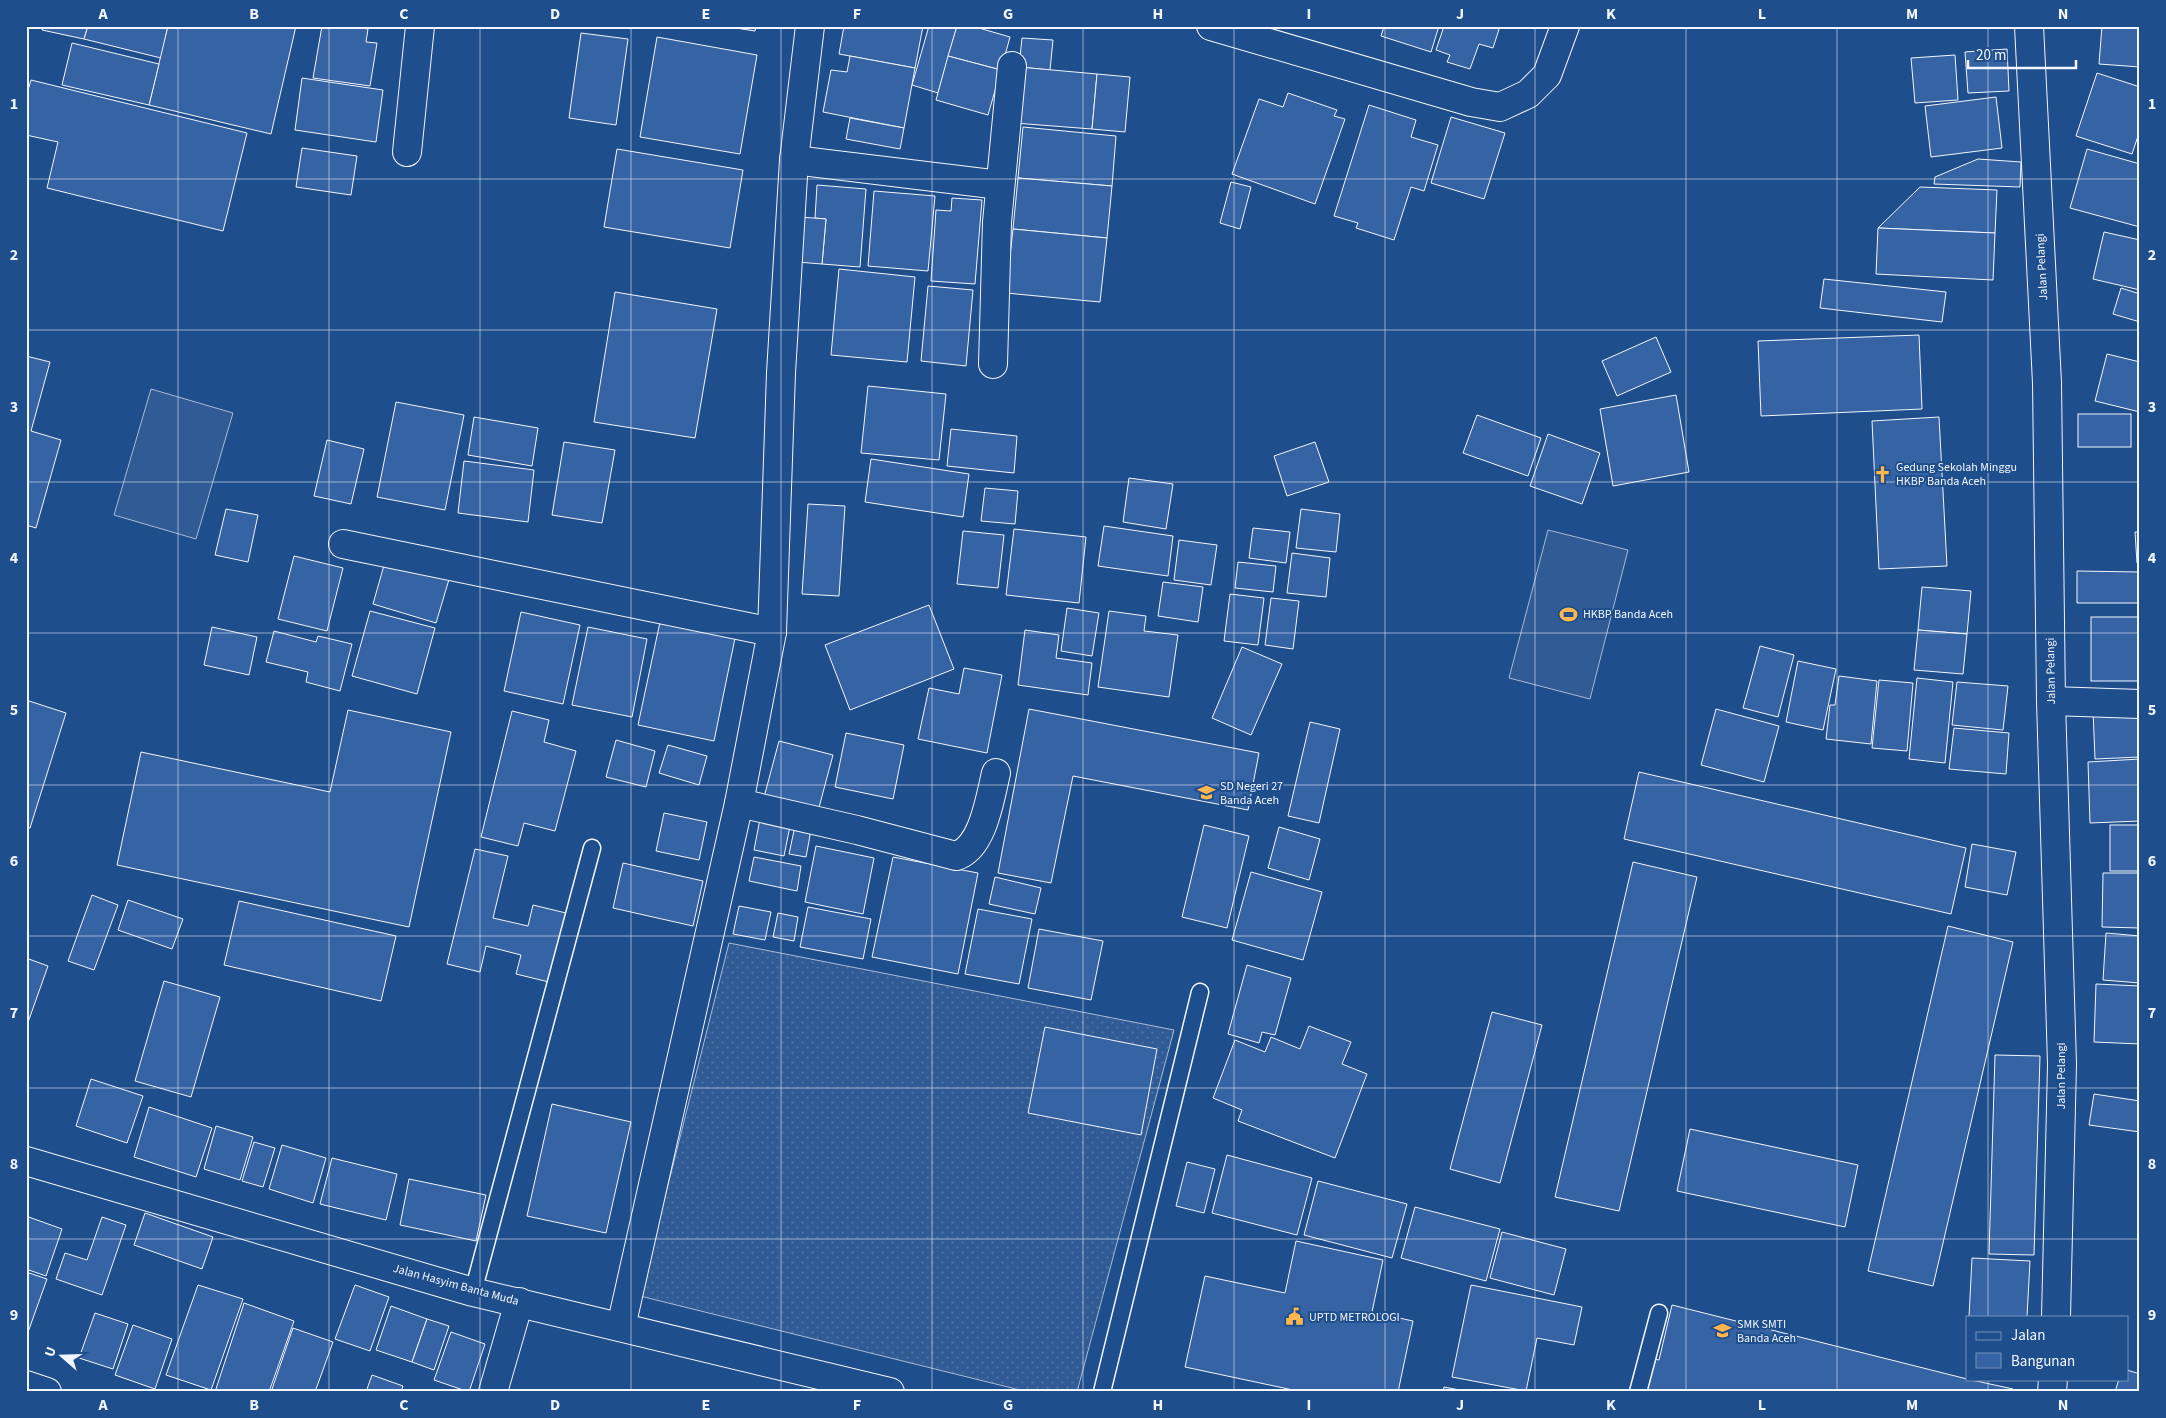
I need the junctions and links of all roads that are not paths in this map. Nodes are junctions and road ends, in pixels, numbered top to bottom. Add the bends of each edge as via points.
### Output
1 (420, 26) edge
2 (810, 26) edge
3 (1212, 26) edge
4 (1564, 26) edge
5 (2030, 26) edge
6 (1012, 66) dead end
7 (407, 152) dead end
8 (794, 160) junction
9 (1000, 185) junction
10 (993, 364) dead end
11 (343, 544) dead end
12 (772, 632) junction
13 (2051, 701) junction
14 (2140, 704) edge
15 (996, 773) dead end
16 (738, 803) junction
17 (592, 848) dead end
18 (1200, 992) dead end
19 (26, 1161) edge
20 (472, 1292) junction
21 (518, 1302) junction
22 (1659, 1312) dead end
23 (2056, 1316) edge
24 (621, 1327) junction
25 (26, 1385) edge
26 (860, 1388) edge
27 (46, 1392) edge
28 (493, 1392) edge
29 (890, 1392) edge
30 (1102, 1392) edge
31 (1638, 1392) edge

1 - 7 street
2 - 8 street
3 - 4 street via 1471,102 1500,106 1528,94 1547,74
5 - 13 street, Jalan Pelangi via 2047,383
6 - 9 street
8 - 9 street
8 - 12 street via 781,373
9 - 10 street
11 - 12 street
12 - 16 street
13 - 14 street
13 - 23 street, Jalan Pelangi via 2062,1064
15 - 16 street via 985,820 971,846 964,854 956,856
16 - 24 street
17 - 20 lane
18 - 30 lane
19 - 20 street, Jalan Hasyim Banta Muda
20 - 21 street, Jalan Hasyim Banta Muda
21 - 24 street, Jalan Hasyim Banta Muda
21 - 28 street
22 - 31 lane
24 - 26 street, Jalan Hasyim Banta Muda
25 - 27 street
26 - 29 street, Jalan Hasyim Banta Muda

